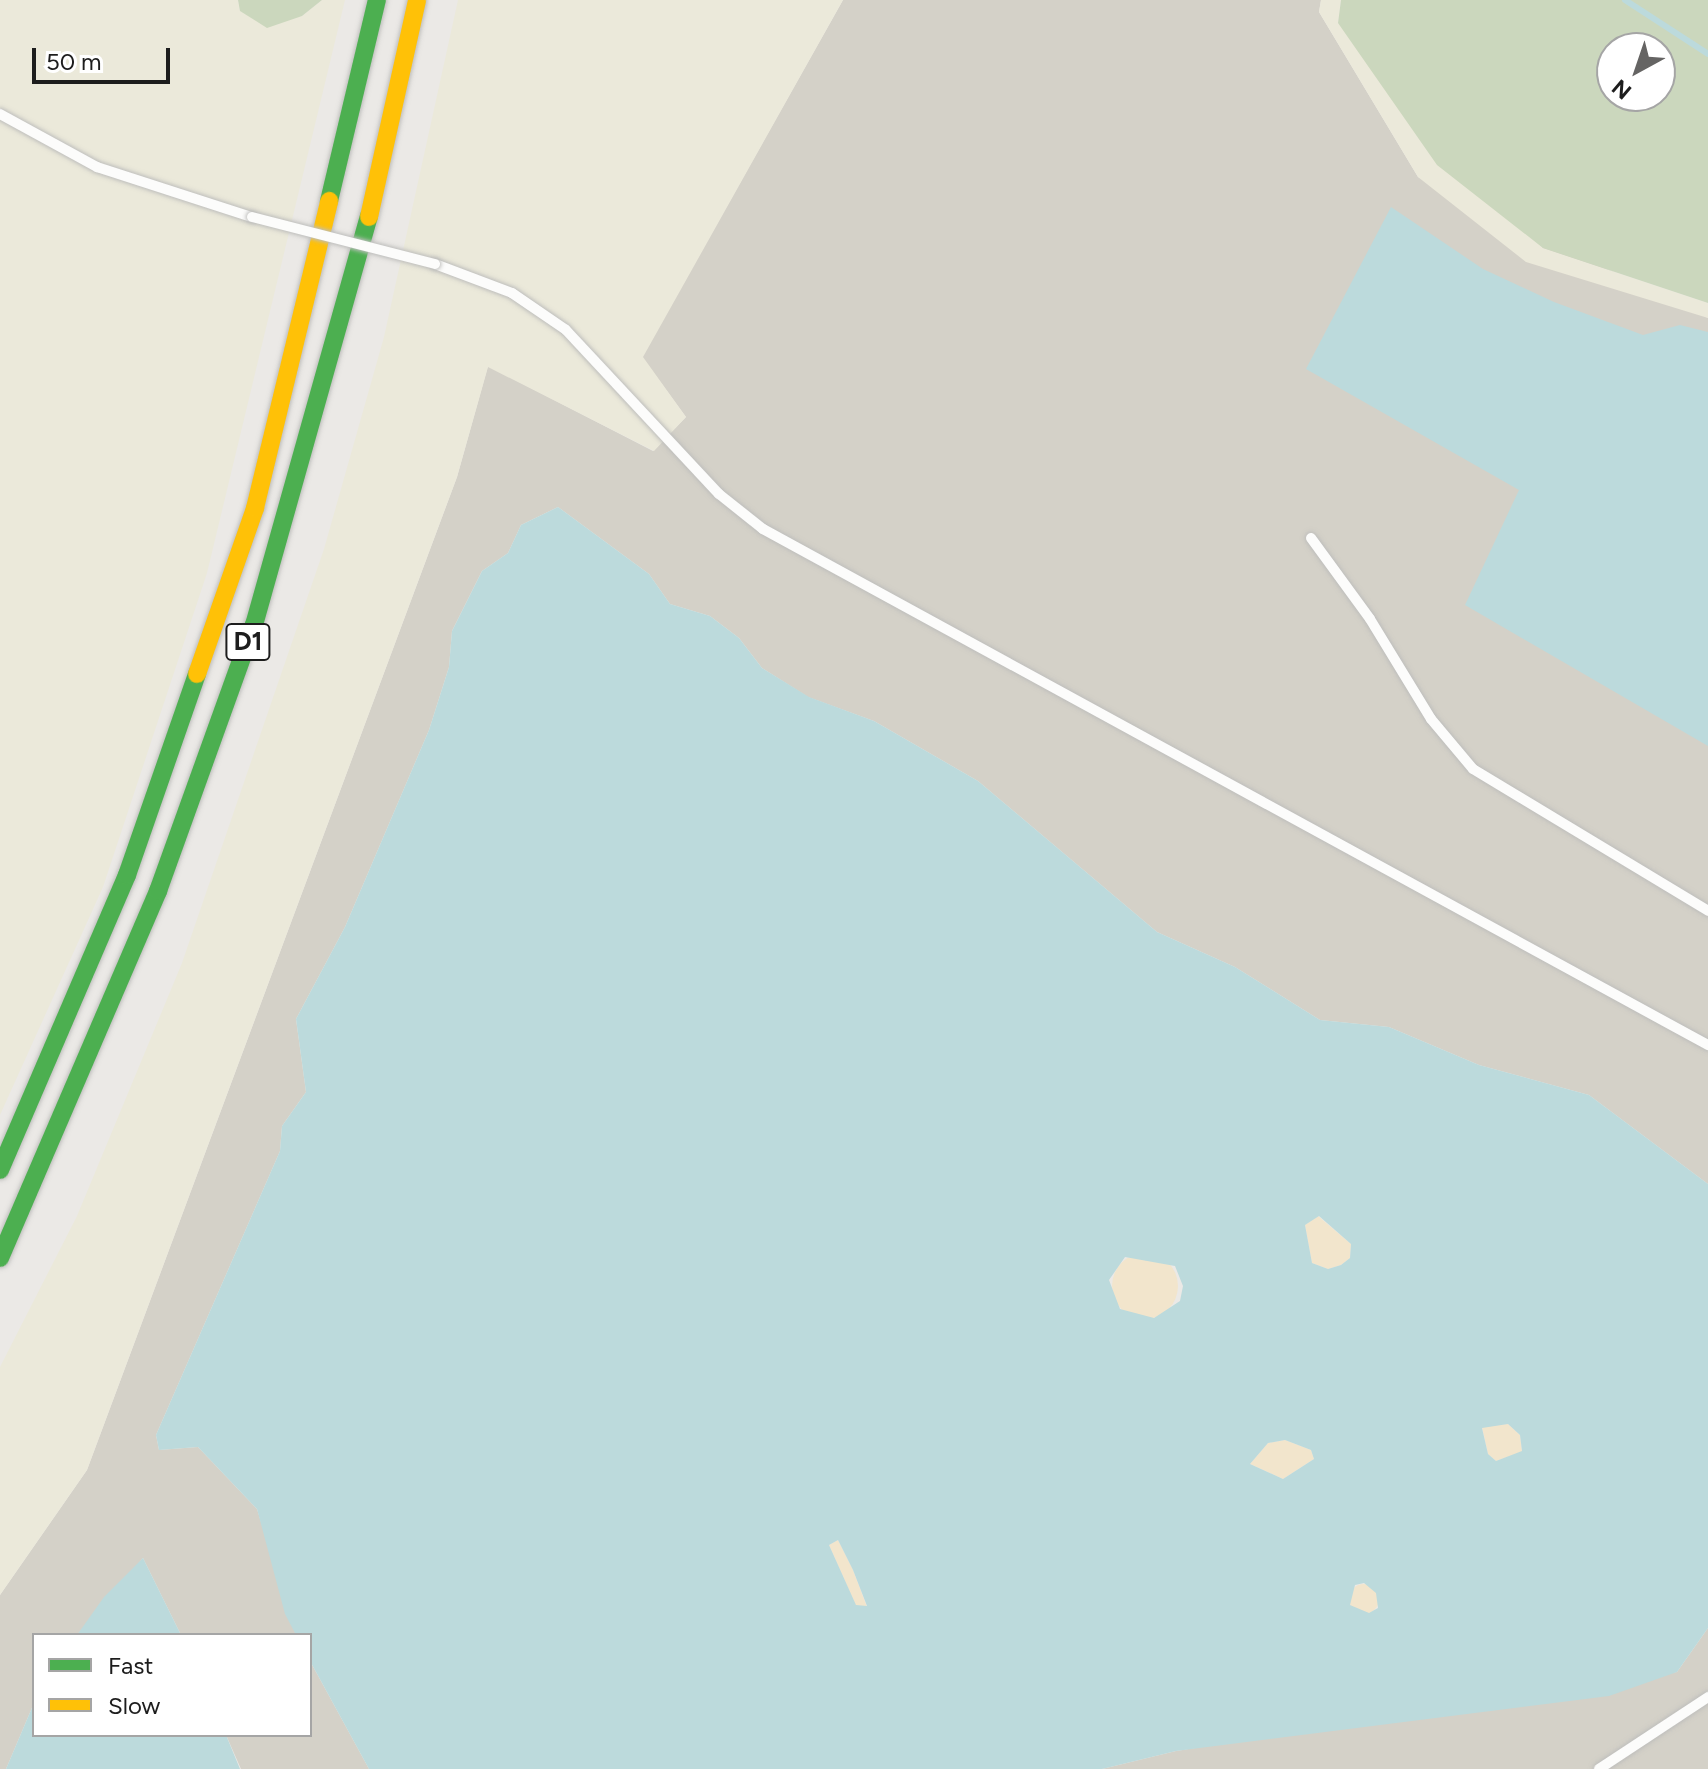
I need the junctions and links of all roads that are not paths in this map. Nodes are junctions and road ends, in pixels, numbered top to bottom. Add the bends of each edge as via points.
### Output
1 (377, 0) edge
2 (417, 0) edge
3 (0, 114) edge
4 (1311, 538) dead end
5 (1708, 911) edge
6 (1708, 1045) edge
7 (0, 1170) edge
8 (0, 1258) edge
9 (1708, 1697) edge
10 (1599, 1769) edge

1 - 7 highway, D1 via 255,508 127,875
2 - 8 highway, D1 via 383,166 254,625 147,917
3 - 6 lane, bridge via 97,167 252,217 435,264 512,293 566,330 719,494 763,529
4 - 5 lane via 1370,619 1431,719 1473,769
9 - 10 lane

